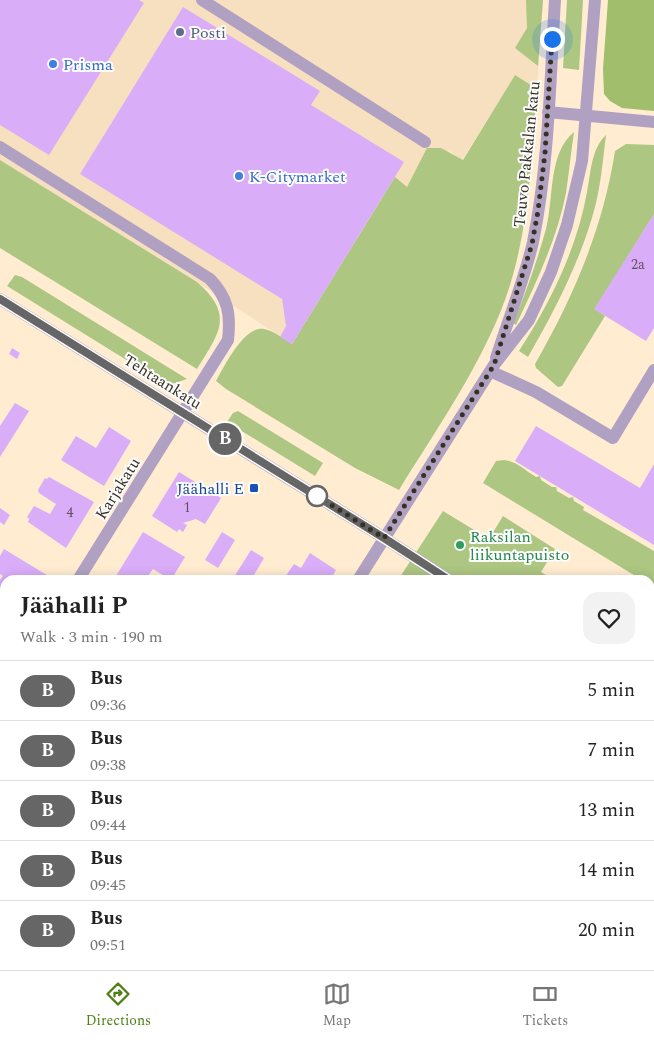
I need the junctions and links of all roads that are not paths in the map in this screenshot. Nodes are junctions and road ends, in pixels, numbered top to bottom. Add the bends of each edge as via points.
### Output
1 (202, 0) edge
2 (555, 0) edge
3 (595, 0) edge
4 (548, 112) junction
5 (587, 116) junction
6 (654, 122) edge
7 (425, 142) dead end
8 (0, 147) edge
9 (0, 299) edge
10 (492, 368) junction
11 (654, 370) edge
12 (183, 412) junction
13 (384, 538) junction
14 (81, 575) edge
15 (361, 575) edge
16 (441, 575) edge

1 - 7 street
2 - 4 street, Teuvo Pakkalan katu
3 - 5 street, Teuvo Pakkalan katu
4 - 5 street
4 - 10 street, Teuvo Pakkalan katu via 532,244
5 - 6 street
5 - 10 street, Teuvo Pakkalan katu via 576,192 551,272 529,320
8 - 12 street, Karjakatu via 210,279 222,291 230,318 228,340
9 - 12 street, Tehtaankatu
10 - 11 street via 613,438
10 - 13 street, Teuvo Pakkalan katu
12 - 13 street, Tehtaankatu
12 - 14 street, Karjakatu
13 - 15 street, Teuvo Pakkalan katu
13 - 16 street, Tehtaankatu

